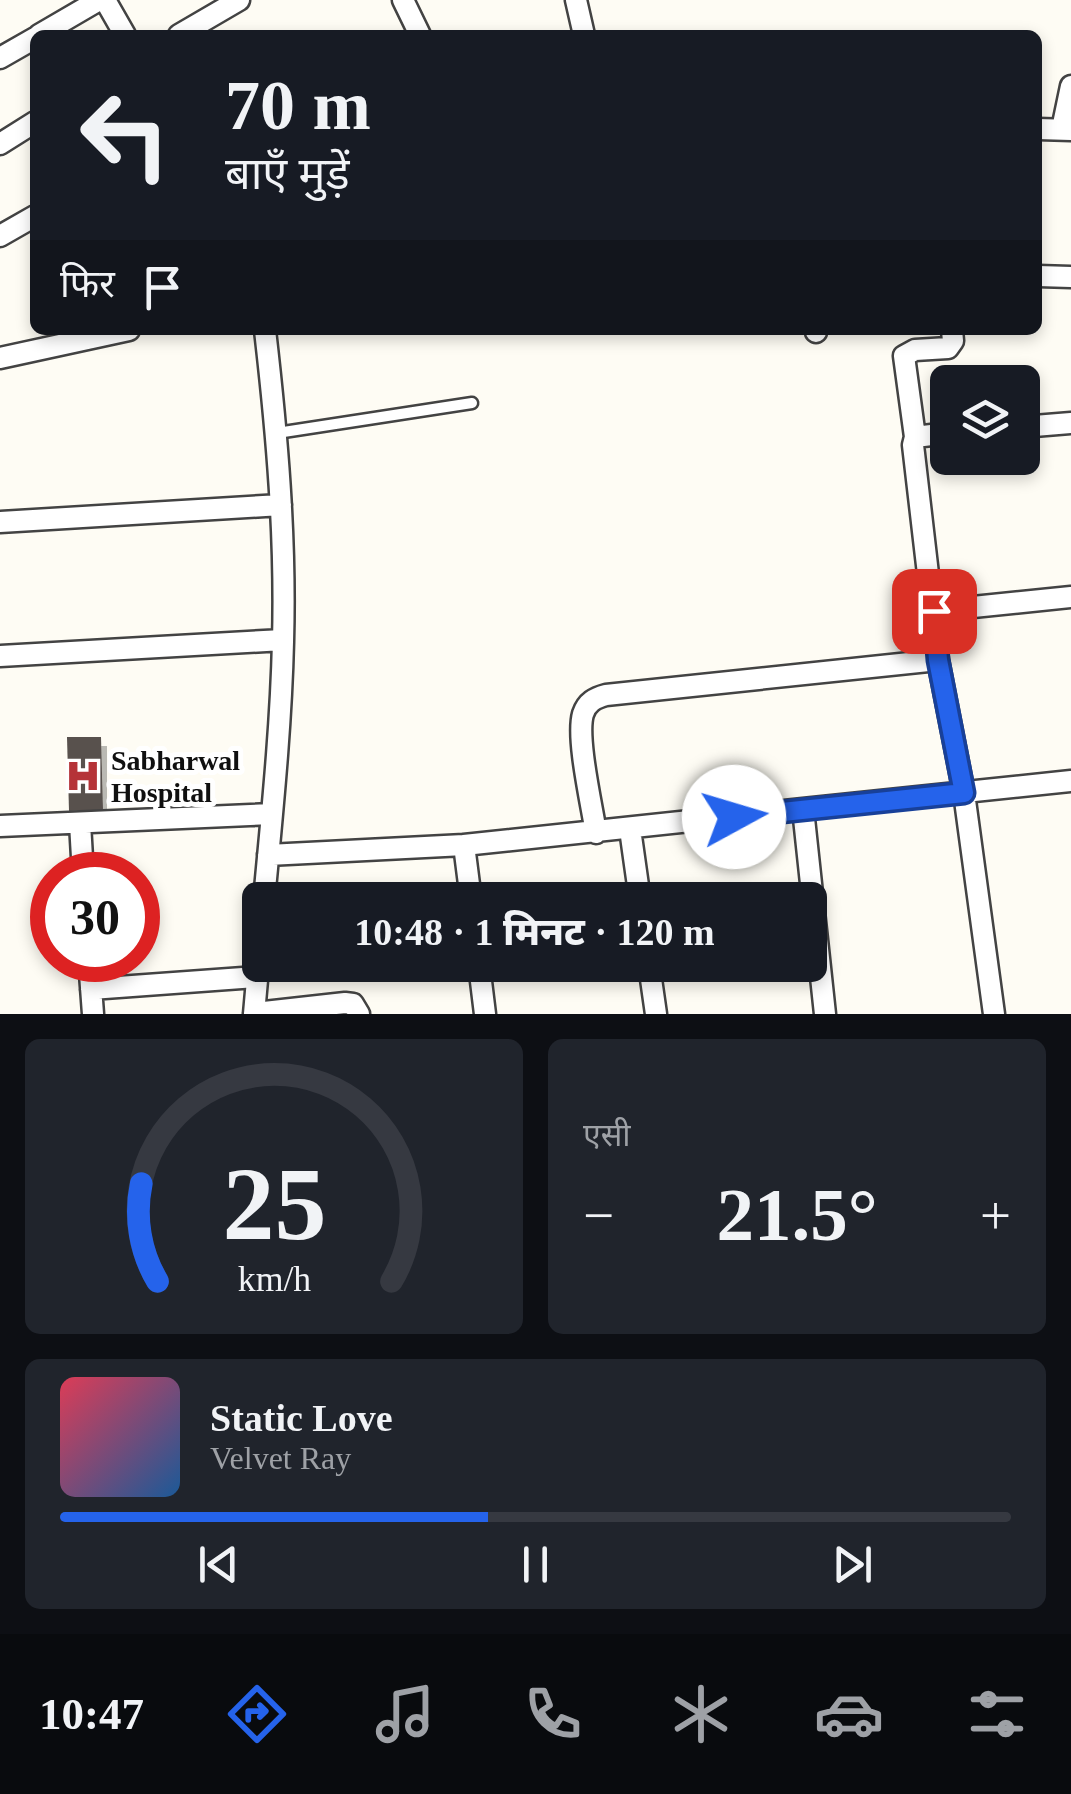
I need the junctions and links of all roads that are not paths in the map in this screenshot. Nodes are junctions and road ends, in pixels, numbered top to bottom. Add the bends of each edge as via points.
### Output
1 (102, 0) edge
2 (239, 0) edge
3 (403, 0) edge
4 (576, 0) edge
5 (48, 30) edge
6 (122, 30) edge
7 (188, 30) edge
8 (418, 30) edge
9 (583, 30) edge
10 (30, 40) edge
11 (0, 58) edge
12 (1071, 86) edge
13 (30, 125) edge
14 (1066, 130) edge
15 (0, 144) edge
16 (30, 219) edge
17 (0, 236) edge
18 (1042, 276) edge
19 (1071, 277) edge
20 (106, 335) edge
21 (266, 335) edge
22 (952, 335) edge
23 (0, 358) edge
24 (472, 403) dead end
25 (1071, 423) edge
26 (1040, 426) edge
27 (276, 433) junction
28 (930, 435) edge
29 (915, 437) junction
30 (282, 505) junction
31 (0, 522) edge
32 (1071, 597) edge
33 (934, 611) junction
34 (283, 640) junction
35 (0, 656) edge
36 (938, 660) junction
37 (1071, 781) edge
38 (964, 793) junction
39 (803, 809) junction
40 (272, 814) junction
41 (80, 823) junction
42 (0, 826) edge
43 (630, 829) junction
44 (596, 833) junction
45 (464, 845) junction
46 (82, 852) edge
47 (268, 855) junction
48 (266, 882) edge
49 (469, 882) edge
50 (637, 882) edge
51 (242, 979) edge
52 (91, 982) edge
53 (257, 982) edge
54 (481, 982) edge
55 (651, 982) edge
56 (91, 989) junction
57 (254, 1013) edge
58 (93, 1014) edge
59 (359, 1014) edge
60 (485, 1014) edge
61 (656, 1014) edge
62 (826, 1014) edge
63 (994, 1014) edge

1 - 5 street
1 - 6 street
2 - 7 street
3 - 8 street
4 - 9 street
10 - 11 street
12 - 14 street
13 - 15 street
16 - 17 street
18 - 19 street
20 - 23 street
21 - 27 street
22 - 29 street via 948,348 904,356
24 - 27 lane
25 - 26 street
27 - 30 street
28 - 29 street
29 - 33 street
30 - 31 street
30 - 34 street
32 - 33 street
33 - 36 street
34 - 35 street
34 - 40 street
36 - 38 street
36 - 44 street via 592,699 581,729
37 - 38 street
38 - 39 street
38 - 63 street
39 - 43 street
39 - 62 street
40 - 41 street
40 - 47 street
41 - 42 street
41 - 46 street
43 - 44 street
43 - 50 street
44 - 45 street
45 - 47 street
45 - 49 street
47 - 48 street
51 - 56 street
52 - 56 street
53 - 57 street
54 - 60 street
55 - 61 street
56 - 58 street
57 - 59 street via 345,1003

